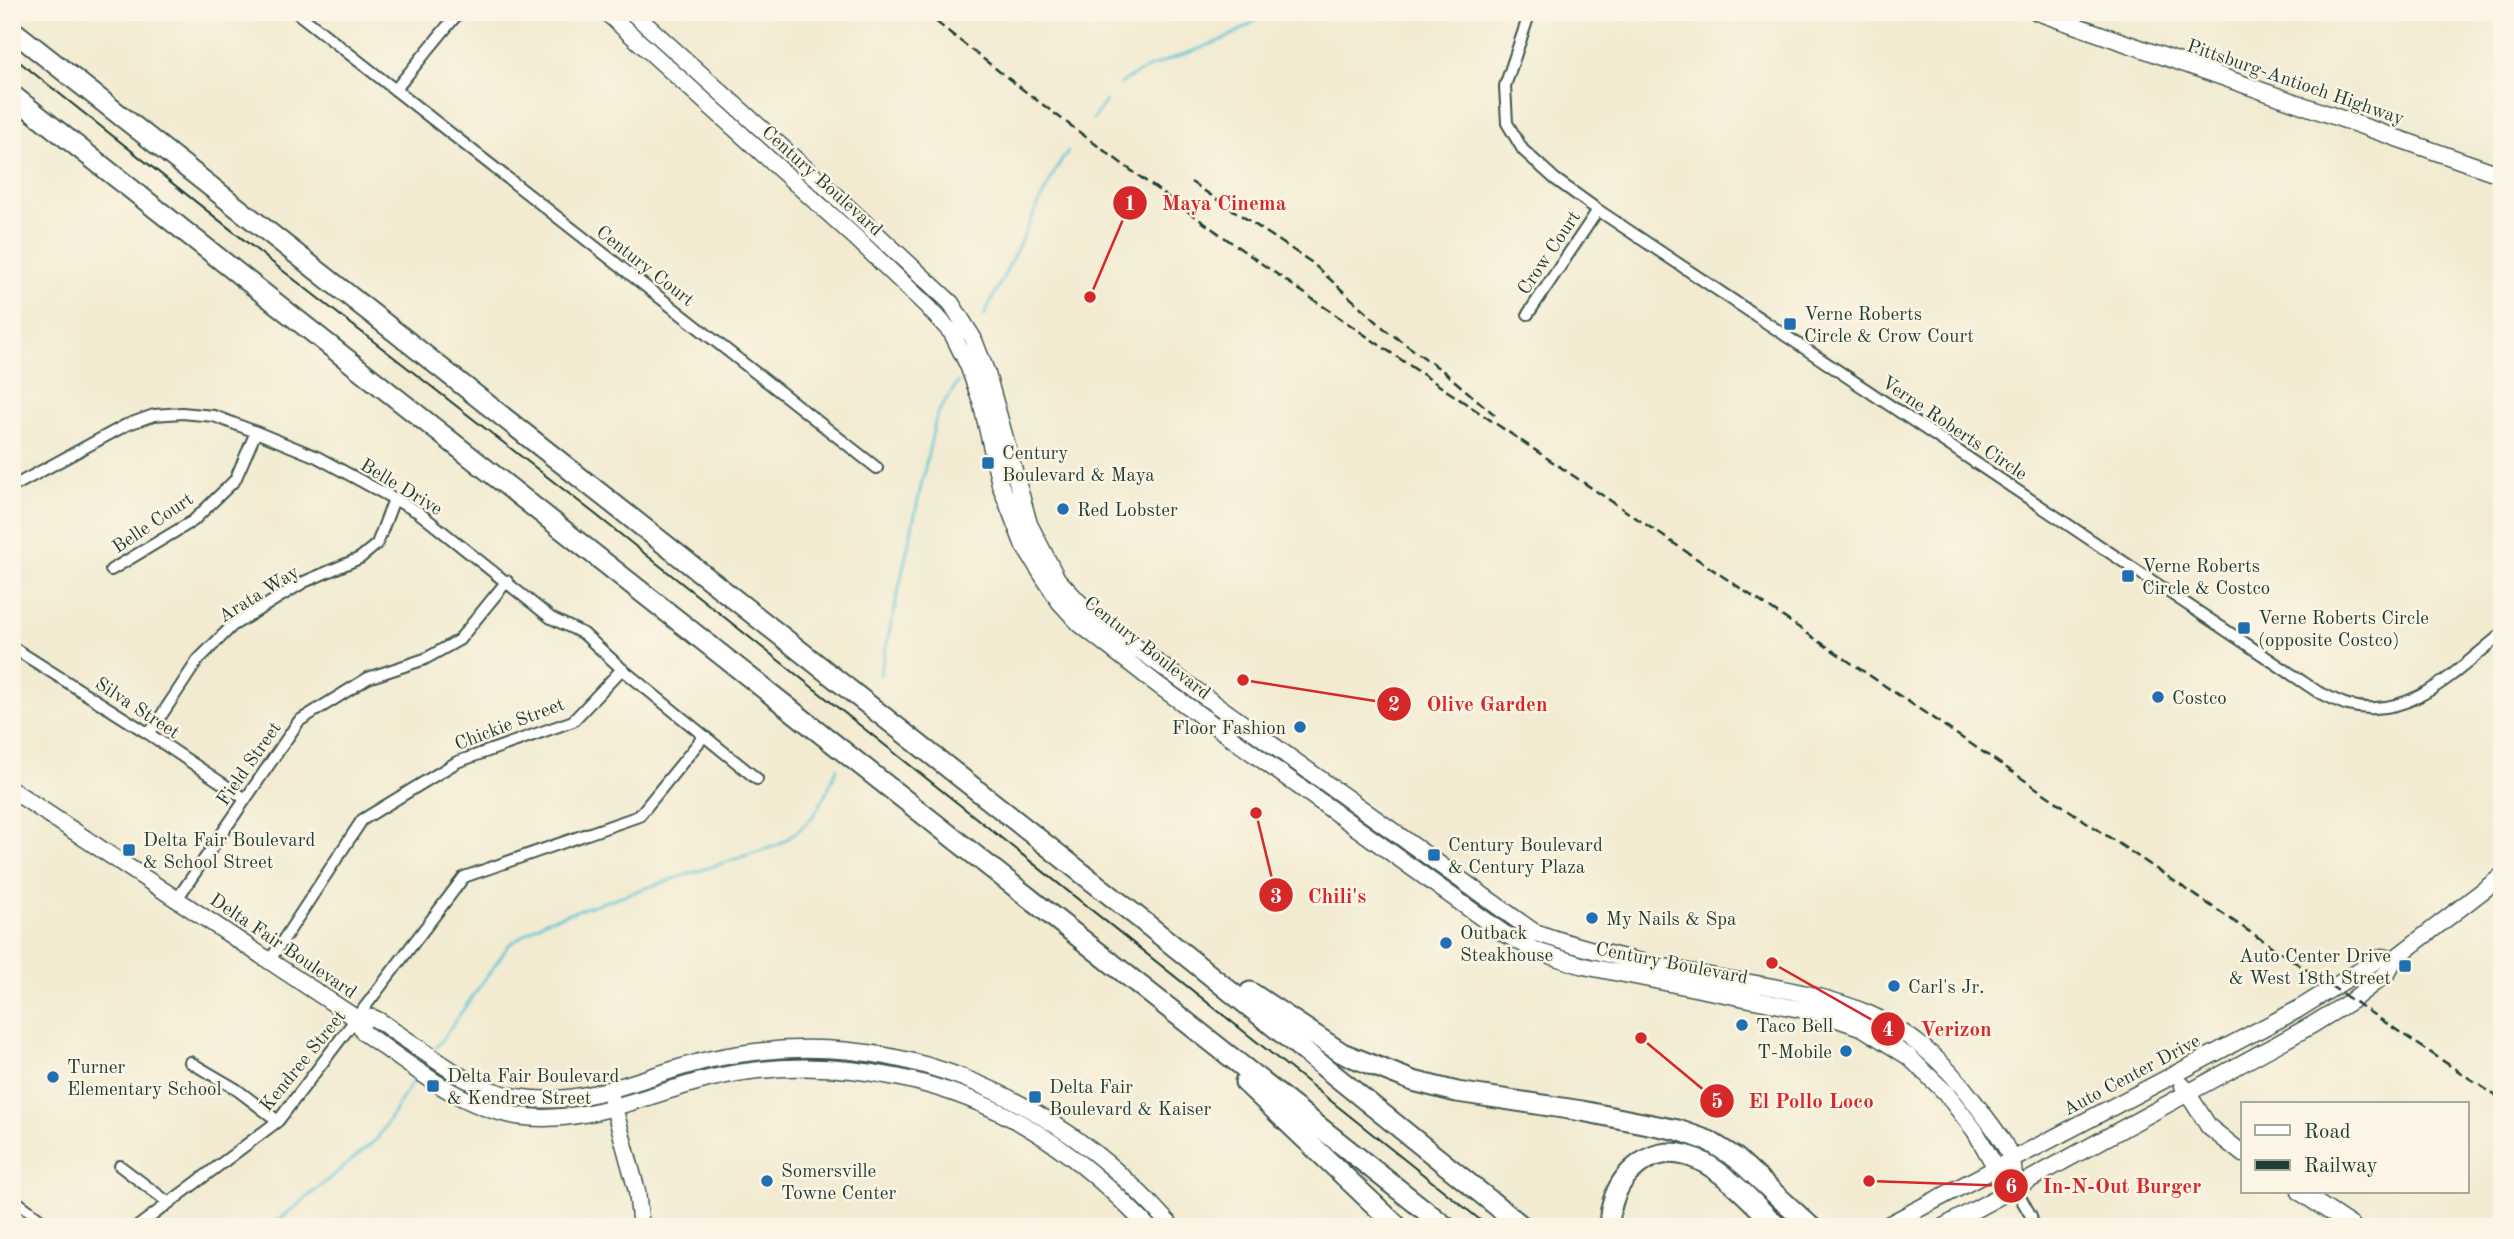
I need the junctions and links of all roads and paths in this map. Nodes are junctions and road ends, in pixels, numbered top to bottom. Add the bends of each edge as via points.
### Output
1 (296, 12) edge
2 (459, 12) edge
3 (606, 12) edge
4 (632, 12) edge
5 (1530, 12) edge
6 (2037, 12) edge
7 (12, 30) edge
8 (395, 90) junction
9 (12, 95) edge
10 (2502, 175) edge
11 (1598, 210) junction
12 (1528, 314) dead end
13 (256, 432) junction
14 (877, 468) dead end
15 (12, 487) edge
16 (394, 499) junction
17 (111, 570) dead end
18 (507, 581) junction
19 (2502, 634) edge
20 (12, 647) edge
21 (622, 669) junction
22 (149, 734) junction
23 (704, 736) junction
24 (757, 779) dead end
25 (12, 790) edge
26 (244, 798) junction
27 (2502, 876) edge
28 (177, 899) junction
29 (1139, 918) junction
30 (2394, 959) junction
31 (270, 960) junction
32 (1144, 989) junction
33 (357, 1019) junction
34 (190, 1062) dead end
35 (2177, 1074) junction
36 (609, 1090) junction
37 (2187, 1094) junction
38 (614, 1107) junction
39 (278, 1121) junction
40 (2241, 1152) edge
41 (2012, 1161) junction
42 (120, 1166) dead end
43 (1996, 1168) junction
44 (2015, 1188) junction
45 (2303, 1194) edge
46 (12, 1198) edge
47 (169, 1203) junction
48 (51, 1227) edge
49 (137, 1227) edge
50 (641, 1227) edge
51 (1148, 1227) edge
52 (1172, 1227) edge
53 (1398, 1227) edge
54 (1446, 1227) edge
55 (1523, 1227) edge
56 (1610, 1227) edge
57 (1778, 1227) edge
58 (1811, 1227) edge
59 (1884, 1227) edge
60 (1943, 1227) edge
61 (2034, 1227) edge
62 (2353, 1227) edge

1 - 8 street, Century Court
2 - 8 street
3 - 43 street, Century Boulevard via 856,239 951,333 981,401 1000,484 1020,537 1040,575 1080,624 1494,926 1539,952 1584,966 1820,1013 1863,1028 1909,1057 1945,1092 1975,1130
4 - 41 street, Century Boulevard via 951,303 973,338 987,374 1029,524 1057,579 1092,617 1534,932 1587,950 1803,991 1878,1017 1945,1066
5 - 11 street, Verne Roberts Circle via 1505,86 1507,122 1522,150
6 - 10 street, Pittsburg-Antioch Highway
7 - 29 highway
8 - 14 street, Century Court
9 - 32 highway
11 - 12 street, Crow Court
11 - 19 street, Verne Roberts Circle via 2318,692 2347,705 2399,706 2425,695
13 - 15 street, Belle Drive via 214,416 153,415
13 - 16 street, Belle Drive via 317,457
13 - 17 street, Belle Court via 235,480 193,521
16 - 18 street, Belle Drive via 418,512
16 - 22 street, Arata Way via 377,544 360,558 304,582 232,626 198,660
18 - 21 street, Belle Drive via 551,618 584,634
18 - 26 street, Field Street via 459,640 425,659 368,678 299,721
20 - 22 street, Silva Street
21 - 23 street, Belle Drive
21 - 31 street, Chickie Street via 573,721 457,762 362,820
22 - 26 street, Silva Street
23 - 24 street, Belle Drive
23 - 33 street, Kendree Street via 639,816 464,877
25 - 28 street, Delta Fair Boulevard
26 - 28 street, Field Street
27 - 30 street, Auto Center Drive
28 - 31 street, Delta Fair Boulevard
29 - 55 highway
29 - 58 highway via 1342,1053 1413,1081 1678,1130 1709,1141 1736,1158
30 - 35 street, Auto Center Drive via 2382,957 2305,1005
30 - 37 street, Auto Center Drive via 2388,972 2351,1000
31 - 33 street, Delta Fair Boulevard
32 - 53 highway
32 - 54 highway
33 - 36 street, Delta Fair Boulevard via 374,1018 461,1076 498,1093 554,1100
33 - 38 street, Delta Fair Boulevard via 364,1033 436,1082 495,1111 556,1118
33 - 39 street, Kendree Street
34 - 39 street
35 - 37 street
35 - 41 street, Auto Center Drive
36 - 38 street
36 - 52 street, Delta Fair Boulevard via 709,1060 777,1051 854,1051 924,1064 999,1092 1051,1120 1130,1183
37 - 40 street via 2208,1127
37 - 44 street, Auto Center Drive
38 - 50 street
38 - 51 street, Delta Fair Boulevard via 706,1080 762,1070 836,1069 904,1079 962,1096 1040,1135 1090,1172
39 - 47 street, Kendree Street
41 - 43 street, Auto Center Drive
41 - 44 street, Century Boulevard
42 - 47 street
43 - 44 street, Century Boulevard
43 - 59 street, Auto Center Drive
44 - 60 street, Auto Center Drive
44 - 61 street
45 - 62 street
46 - 48 street
47 - 49 street, Kendree Street
56 - 57 highway via 1623,1179 1652,1157 1674,1153 1687,1154 1716,1169

